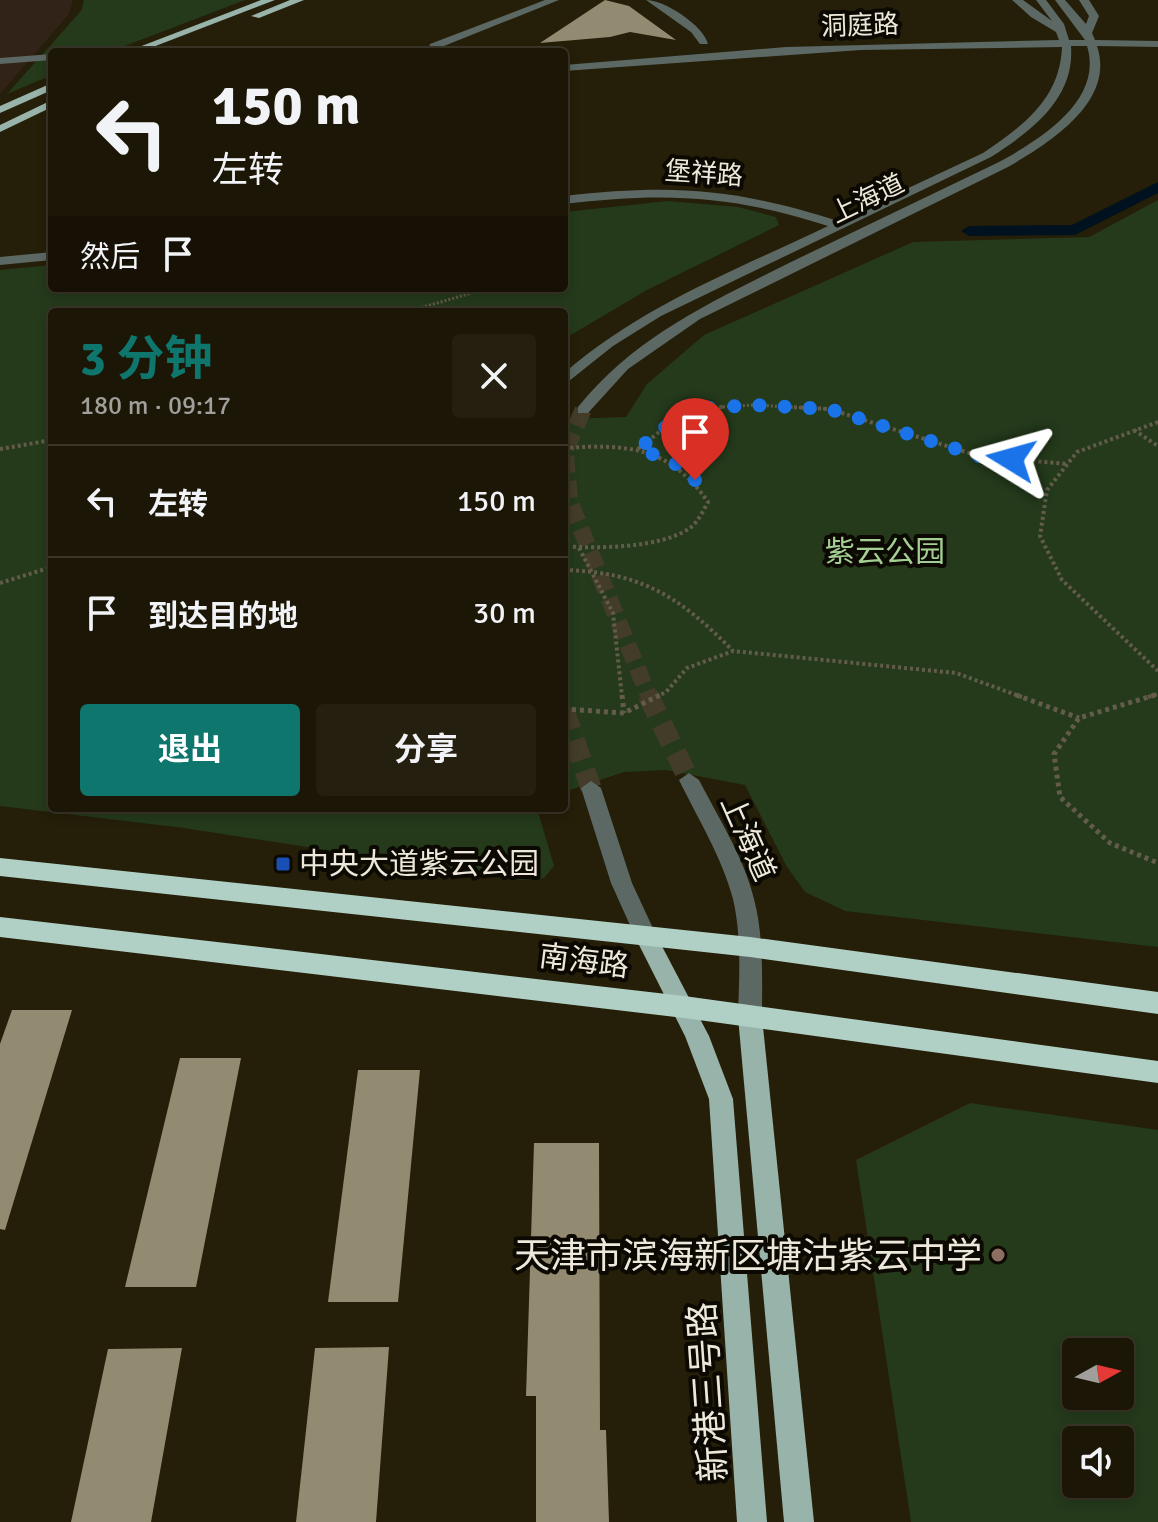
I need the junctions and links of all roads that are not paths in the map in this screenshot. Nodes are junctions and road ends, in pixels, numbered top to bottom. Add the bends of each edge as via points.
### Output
1 (270, 0) edge
2 (299, 0) edge
3 (554, 0) edge
4 (651, 0) edge
5 (1017, 0) edge
6 (1041, 0) edge
7 (1060, 0) edge
8 (1084, 0) edge
9 (1158, 32) edge
10 (890, 33) dead end
11 (1064, 36) junction
12 (1091, 37) junction
13 (718, 41) dead end
14 (704, 42) junction
15 (690, 43) dead end
16 (1158, 44) edge
17 (142, 48) edge
18 (173, 48) edge
19 (434, 48) edge
20 (48, 57) edge
21 (0, 61) edge
22 (568, 68) edge
23 (48, 88) edge
24 (48, 105) edge
25 (0, 110) edge
26 (0, 129) edge
27 (568, 200) edge
28 (837, 225) junction
29 (48, 256) edge
30 (0, 261) edge
31 (568, 378) edge
32 (583, 410) tunnel mouth
33 (689, 780) tunnel mouth
34 (591, 788) tunnel mouth
35 (0, 867) edge
36 (0, 927) edge
37 (646, 937) junction
38 (750, 947) junction
39 (1158, 1003) edge
40 (684, 1007) junction
41 (750, 1017) junction
42 (1158, 1072) edge
43 (752, 1522) edge
44 (799, 1522) edge

1 - 17 main road
2 - 18 main road
3 - 19 street
4 - 14 street
5 - 11 street
6 - 11 street
7 - 12 street
8 - 12 street, 上海道 via 1094,16
9 - 12 street, 洞庭路
10 - 11 street, 洞庭路
11 - 12 street, 洞庭路
11 - 22 street, 洞庭路 via 783,49
11 - 28 street, 上海道 via 1068,54 1062,87 1021,133 987,155
12 - 16 street, 洞庭路
12 - 32 street, 上海道 via 1093,75 1088,92 1038,143 683,323 614,371
13 - 14 street
14 - 15 street
20 - 21 street
23 - 25 main road
24 - 26 main road
27 - 28 street, 堡祥路 via 696,192 768,204
28 - 31 street, 上海道 via 645,319
29 - 30 street
33 - 38 street, 上海道 via 738,882
34 - 37 street via 614,866
35 - 37 highway, 南海路
36 - 40 highway, 南海路
37 - 38 highway, 南海路
37 - 40 main road, 新港三号路
38 - 39 highway, 南海路
38 - 41 street, 上海道
40 - 41 highway, 南海路
40 - 43 main road, 新港三号路 via 721,1099
41 - 42 highway, 南海路
41 - 44 main road

